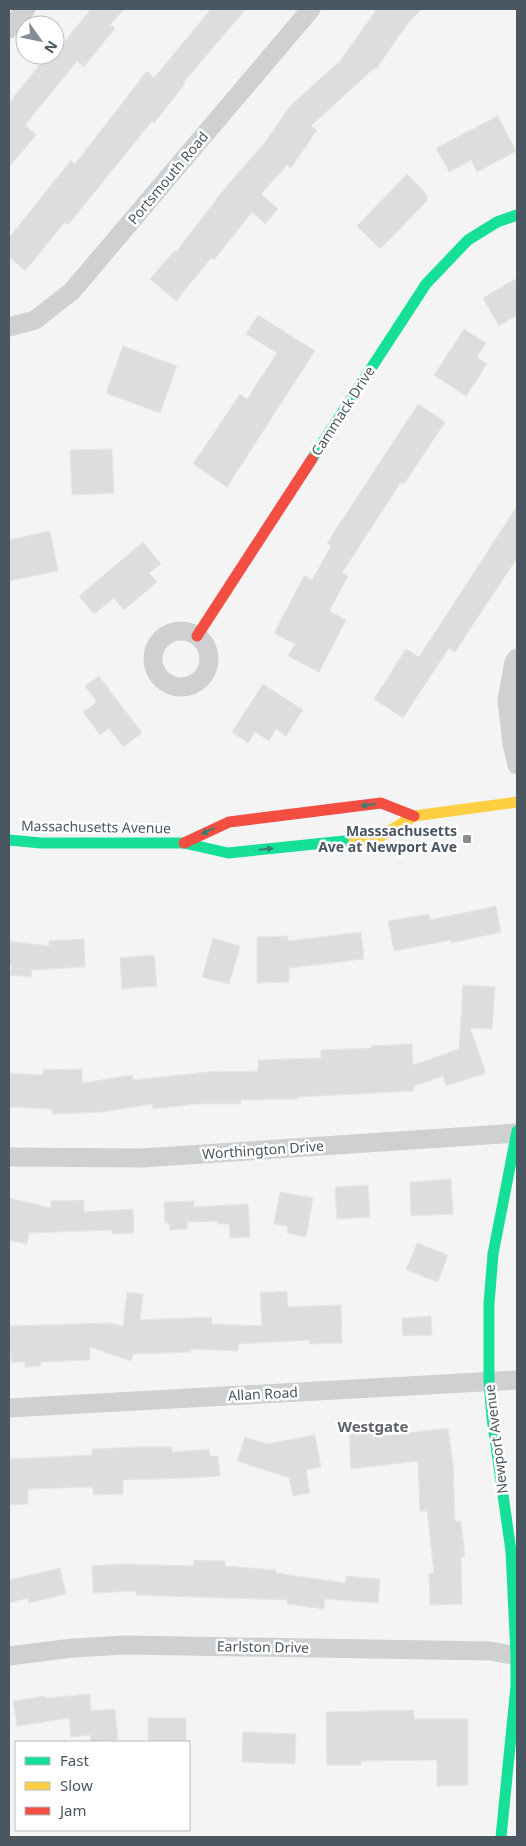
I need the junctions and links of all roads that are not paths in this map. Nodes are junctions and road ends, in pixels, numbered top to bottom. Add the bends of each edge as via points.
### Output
1 (26, 9) edge
2 (311, 9) edge
3 (9, 30) edge
4 (517, 215) edge
5 (9, 327) edge
6 (197, 636) dead end
7 (517, 658) edge
8 (517, 765) edge
9 (517, 802) edge
10 (414, 816) junction
11 (9, 840) edge
12 (184, 843) junction
13 (517, 1132) edge
14 (9, 1157) edge
15 (517, 1380) edge
16 (489, 1381) junction
17 (9, 1408) edge
18 (517, 1655) edge
19 (9, 1656) edge
20 (501, 1837) edge

1 - 3 street
2 - 5 street, Portsmouth Road via 72,291 35,320
4 - 6 street, Cammack Drive via 497,222 468,240 426,284
7 - 8 street via 507,700
9 - 10 street, Massachusetts Avenue
10 -> 12 street, Massachusetts Avenue via 381,804 229,822
12 -> 10 street, Massachusetts Avenue via 228,853 378,838
11 - 12 street, Massachusetts Avenue
13 - 14 street, Worthington Drive via 142,1158
13 - 16 street, Newport Avenue via 493,1254
15 - 16 street, Allan Road
16 - 17 street, Allan Road
16 - 18 street, Newport Avenue via 511,1551
18 - 19 street, Earlston Drive via 490,1651 125,1645
18 - 20 street, Newport Avenue

